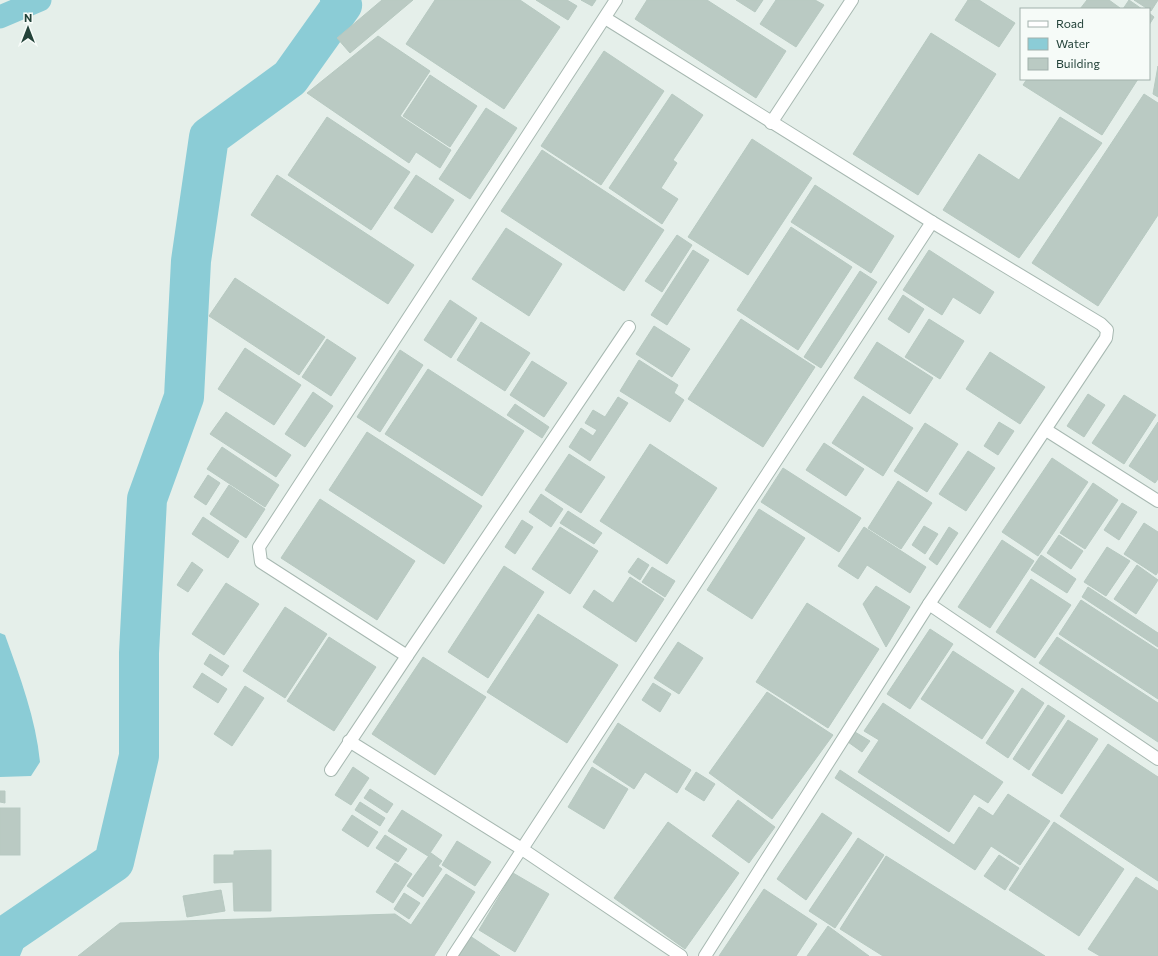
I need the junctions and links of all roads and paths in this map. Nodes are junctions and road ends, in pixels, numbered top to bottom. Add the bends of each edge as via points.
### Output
1 (616, 0) edge
2 (852, 0) edge
3 (605, 18) junction
4 (771, 123) junction
5 (932, 222) junction
6 (629, 327) dead end
7 (1046, 430) junction
8 (1158, 501) edge
9 (929, 604) junction
10 (407, 656) junction
11 (349, 741) junction
12 (1158, 759) edge
13 (331, 770) dead end
14 (522, 849) junction
15 (452, 956) edge
16 (681, 956) edge
17 (705, 956) edge

1 - 3 street
2 - 4 street
3 - 4 street
3 - 10 street via 259,547 261,562
4 - 5 street
5 - 7 street via 1107,330 1106,338
5 - 14 street
6 - 10 street
7 - 8 street
7 - 9 street
9 - 12 street
9 - 17 street
10 - 11 street
11 - 13 street
11 - 14 street
14 - 15 lane
14 - 16 street

